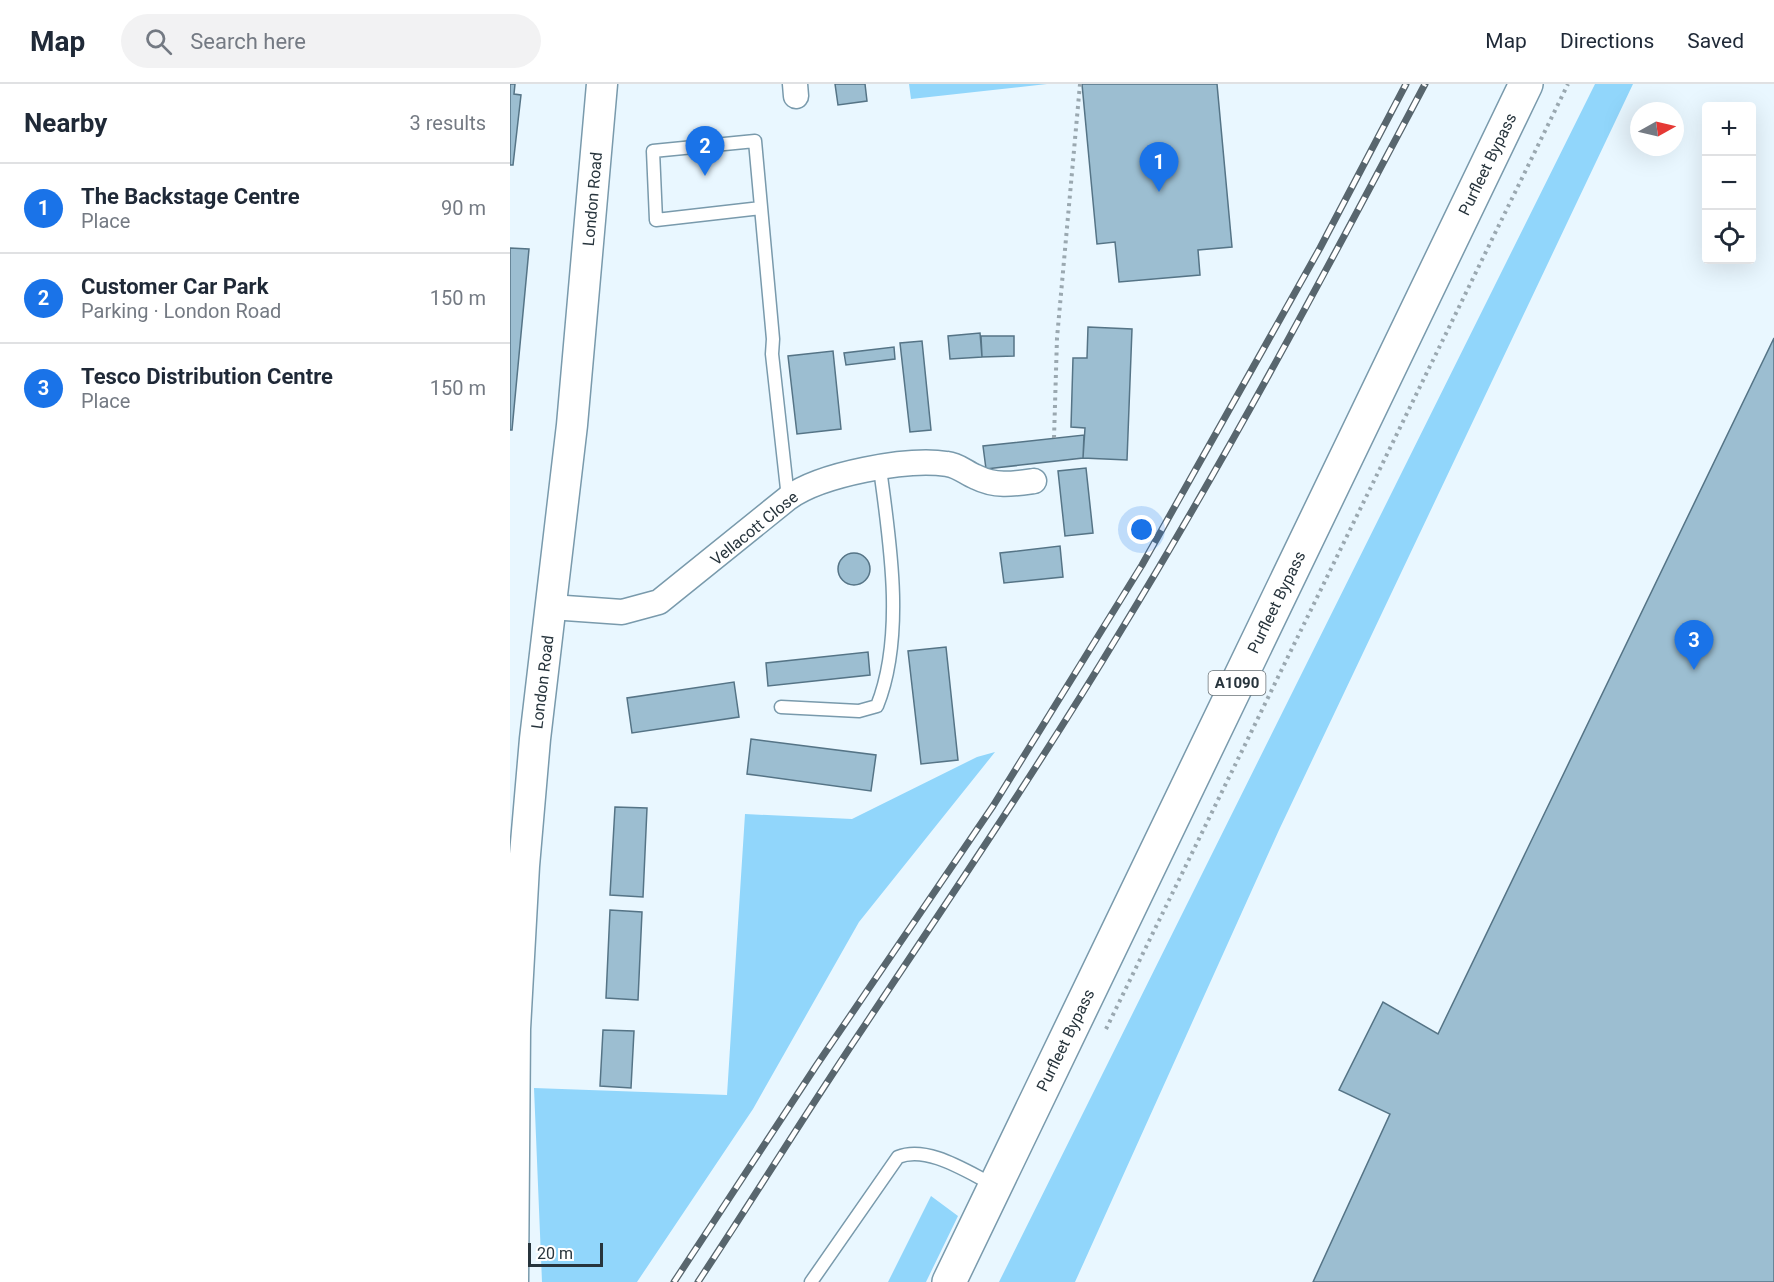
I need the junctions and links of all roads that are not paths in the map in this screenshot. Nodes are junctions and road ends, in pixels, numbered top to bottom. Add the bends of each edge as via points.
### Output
1 (602, 84) edge
2 (1526, 84) edge
3 (761, 208) junction
4 (880, 469) junction
5 (1034, 481) dead end
6 (788, 498) junction
7 (551, 608) junction
8 (781, 707) dead end
9 (515, 943) edge
10 (511, 1142) edge
11 (995, 1186) junction
12 (513, 1282) edge
13 (811, 1282) edge
14 (949, 1282) edge

1 - 7 street, London Road via 572,425
2 - 11 main road, Purfleet Bypass / A1090
3 - 3 lane via 656,220 653,151 754,141
3 - 6 lane
4 - 5 street, Vellacott Close via 948,464 992,484
4 - 6 street, Vellacott Close via 824,480
4 - 8 lane via 890,540 892,616 885,686 877,706 859,711
6 - 7 street, Vellacott Close via 659,602 622,612
7 - 9 street, London Road
9 - 10 street, London Road
10 - 12 street, London Road
11 - 13 lane via 948,1162 909,1153 898,1157
11 - 14 main road, Purfleet Bypass / A1090

